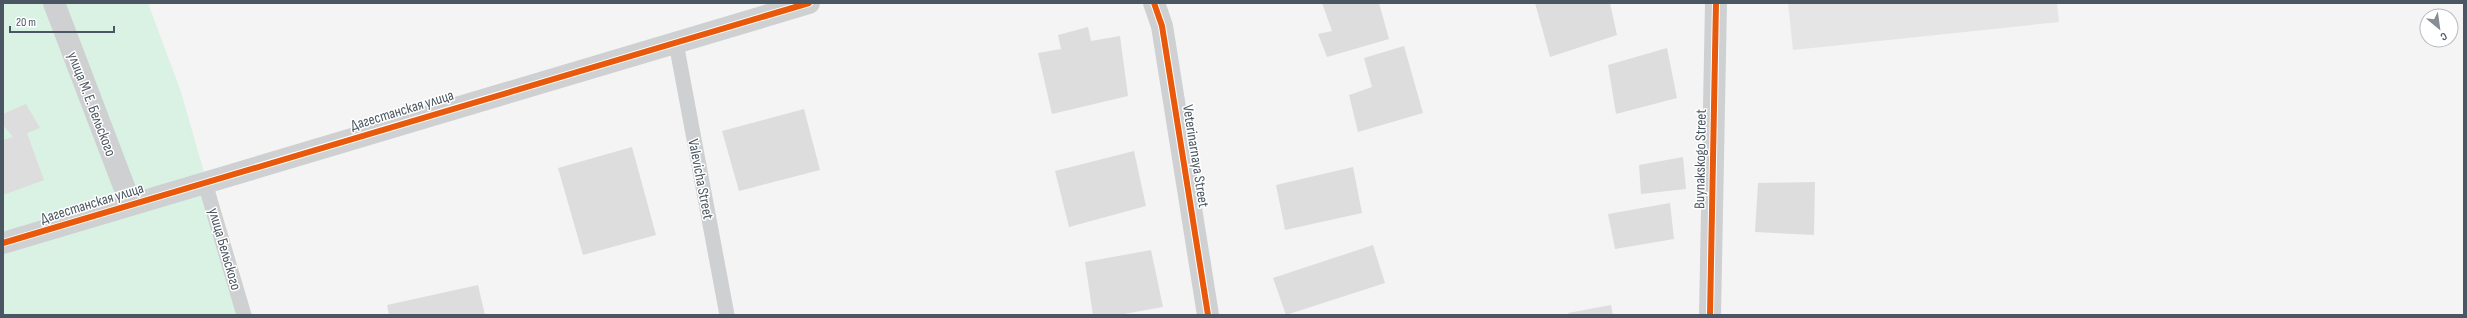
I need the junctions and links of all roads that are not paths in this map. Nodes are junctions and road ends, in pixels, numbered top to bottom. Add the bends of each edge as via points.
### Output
1 (54, 3) edge
2 (809, 3) edge
3 (1154, 3) edge
4 (1716, 3) edge
5 (676, 43) junction
6 (205, 182) junction
7 (131, 205) junction
8 (3, 243) edge
9 (244, 315) edge
10 (727, 315) edge
11 (1208, 315) edge
12 (1710, 315) edge

1 - 7 street, улица М. Е. Бельского
2 - 5 street, Дагестанская улица
3 - 11 street, Veterinarnaya Street via 1162,26
4 - 12 street, Buynakskogo Street
5 - 6 street, Дагестанская улица
5 - 10 lane, Valevicha Street
6 - 7 street, Дагестанская улица
6 - 9 lane, улица Бельского
7 - 8 street, Дагестанская улица

